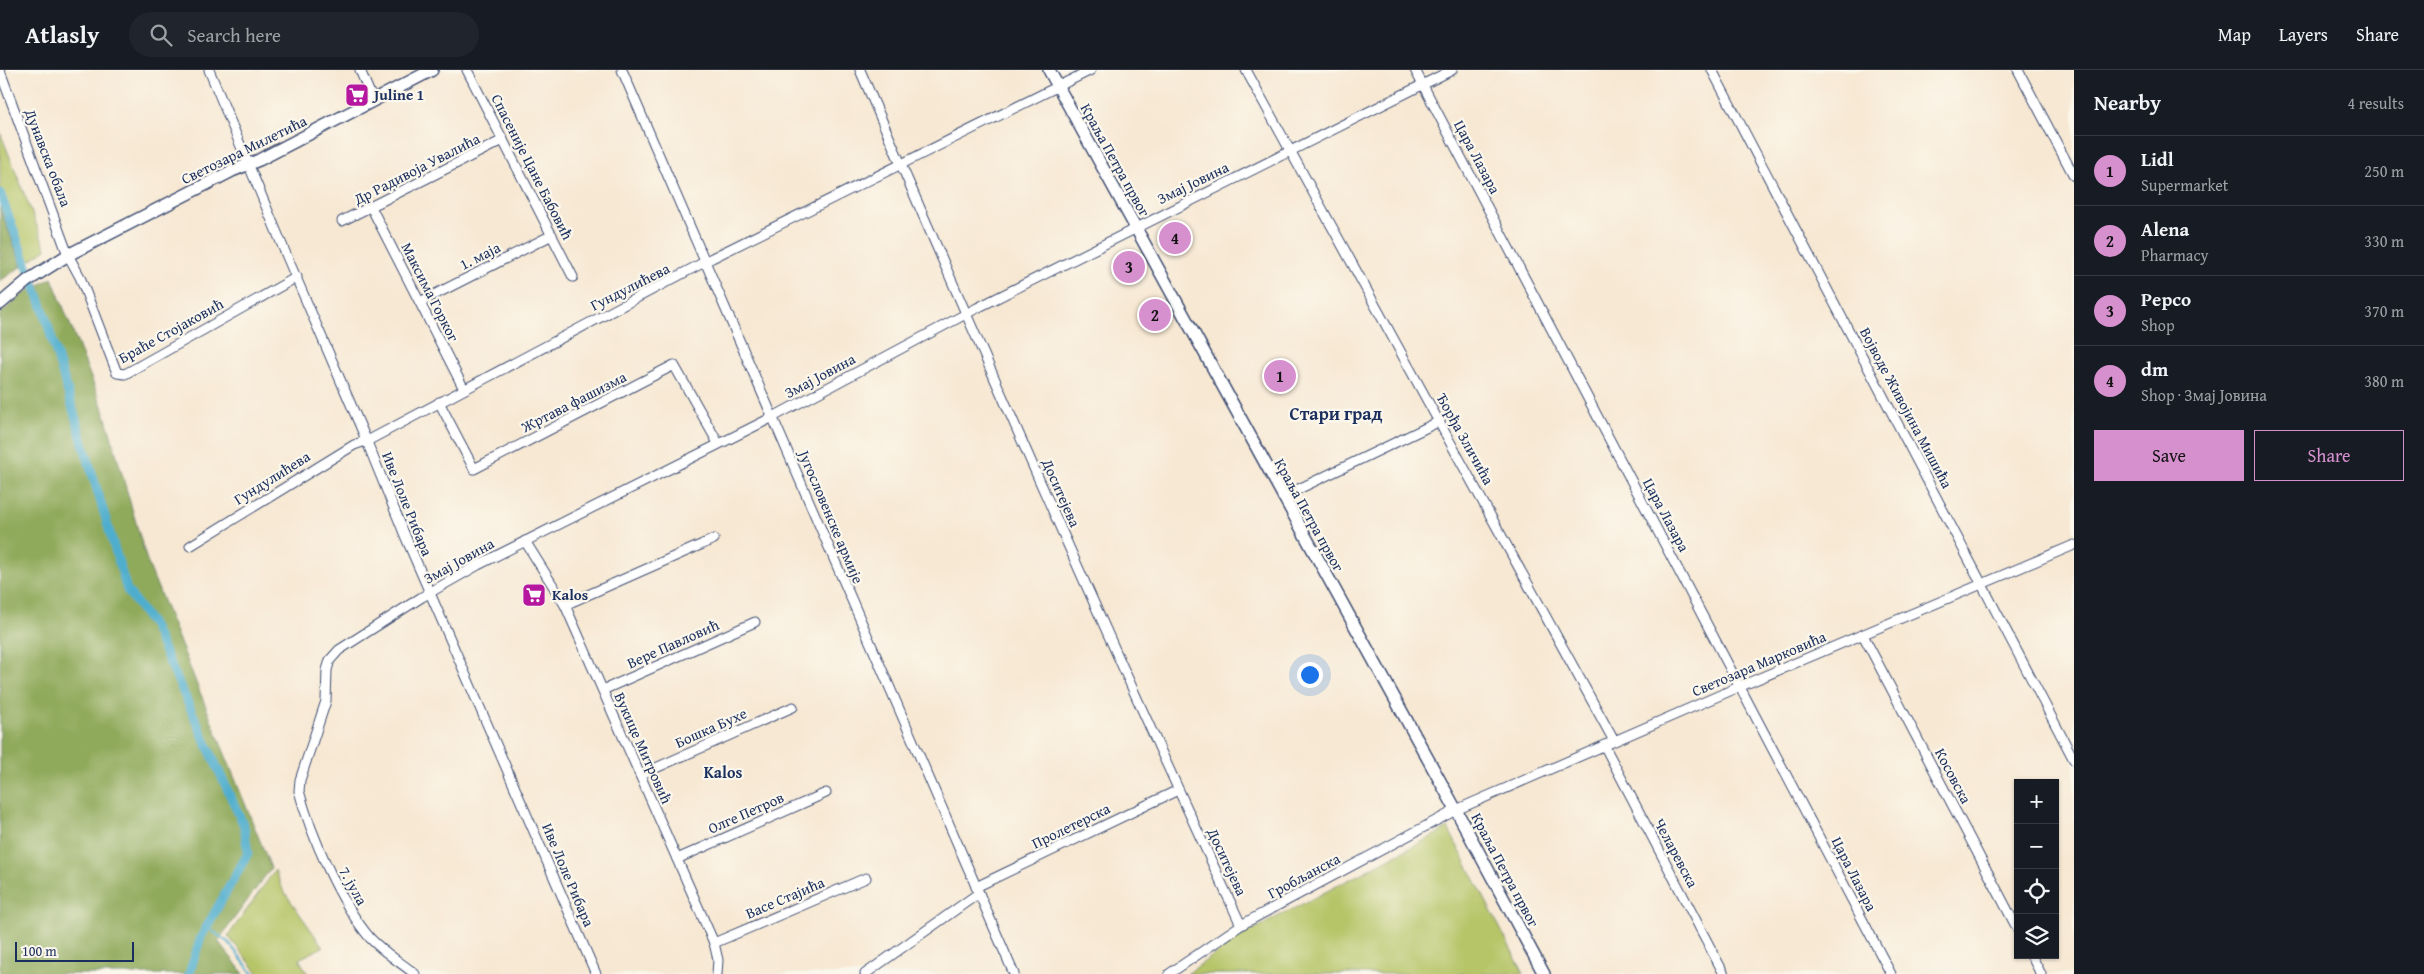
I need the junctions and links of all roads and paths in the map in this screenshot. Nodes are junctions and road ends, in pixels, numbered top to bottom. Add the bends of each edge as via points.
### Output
1 (209, 70) edge
2 (360, 70) edge
3 (432, 70) edge
4 (467, 70) edge
5 (622, 70) edge
6 (860, 70) edge
7 (1049, 70) edge
8 (1091, 70) edge
9 (1246, 70) edge
10 (1415, 70) edge
11 (1452, 70) edge
12 (1712, 70) edge
13 (2018, 70) edge
14 (0, 71) edge
15 (1423, 85) junction
16 (1058, 87) junction
17 (373, 101) junction
18 (503, 140) junction
19 (1290, 152) junction
20 (248, 164) junction
21 (901, 164) junction
22 (2074, 176) edge
23 (371, 207) junction
24 (342, 221) dead end
25 (1135, 228) junction
26 (552, 235) junction
27 (68, 255) junction
28 (705, 263) junction
29 (296, 277) junction
30 (573, 277) dead end
31 (420, 302) junction
32 (0, 304) edge
33 (966, 314) junction
34 (464, 389) junction
35 (439, 402) junction
36 (773, 417) junction
37 (1440, 421) junction
38 (366, 441) junction
39 (718, 442) junction
40 (1282, 496) junction
41 (714, 539) dead end
42 (525, 541) junction
43 (2074, 545) edge
44 (190, 546) dead end
45 (1983, 584) junction
46 (430, 592) junction
47 (565, 605) junction
48 (755, 622) dead end
49 (1863, 635) junction
50 (1741, 686) junction
51 (603, 690) junction
52 (793, 707) dead end
53 (1614, 741) junction
54 (1604, 745) junction
55 (2074, 760) edge
56 (640, 775) junction
57 (1178, 790) junction
58 (299, 791) joint
59 (826, 793) dead end
60 (1456, 810) junction
61 (677, 859) junction
62 (866, 878) dead end
63 (977, 890) junction
64 (2014, 922) edge
65 (1241, 925) junction
66 (714, 943) junction
67 (2033, 959) edge
68 (415, 974) edge
69 (596, 974) edge
70 (717, 974) edge
71 (865, 974) edge
72 (1014, 974) edge
73 (1169, 974) edge
74 (1544, 974) edge
75 (1724, 974) edge
76 (1891, 974) edge
77 (2041, 974) edge

1 - 20 street, Иве Лоле Рибара
2 - 17 street
3 - 17 main road, Светозара Милетића
4 - 18 street, Спасеније Цане Бабовић
5 - 28 street, Југословенске армије
6 - 21 street, Доситејева
7 - 16 main road, Краља Петра првог
8 - 16 street, Гундулићева
9 - 19 street, Ђорђа Зличића
10 - 15 street, Цара Лазара
11 - 15 street, Змај Јовина
12 - 45 street, Војводе Живојина Мишића
13 - 22 street
14 - 27 street, Дунавска обала
15 - 19 street, Змај Јовина
15 - 50 street, Цара Лазара
16 - 21 street, Гундулићева
16 - 25 main road, Краља Петра првог
17 - 20 main road, Светозара Милетића
18 - 23 street, Др Радивоја Увалића
18 - 26 street, Спасеније Цане Бабовић
19 - 25 street, Змај Јовина
19 - 37 street, Ђорђа Зличића
20 - 27 main road, Светозара Милетића
20 - 29 street, Иве Лоле Рибара
21 - 28 street, Гундулићева
21 - 33 street, Доситејева
23 - 24 street, Др Радивоја Увалића
23 - 31 street, Максима Горког
25 - 33 street, Змај Јовина
25 - 40 main road, Краља Петра првог
26 - 30 street, Спасеније Цане Бабовић
26 - 31 street, 1. маја
27 - 29 street, Браће Стојаковић via 80,277 113,366 120,375 166,353
27 - 32 main road, Светозара Милетића via 27,281
28 - 34 street, Гундулићева
28 - 36 street, Југословенске армије
29 - 38 street, Иве Лоле Рибара
31 - 34 street, Максима Горког
33 - 36 street, Змај Јовина
33 - 57 street, Доситејева
34 - 35 street, Гундулићева
35 - 38 street, Гундулићева
35 - 39 street, Жртава фашизма via 474,469 674,365
36 - 39 street, Змај Јовина
36 - 63 street, Југословенске армије
37 - 40 street
37 - 53 street, Ђорђа Зличића
38 - 44 street, Гундулићева via 336,455
38 - 46 street, Иве Лоле Рибара
39 - 42 street, Змај Јовина
40 - 60 main road, Краља Петра првог
41 - 47 street
42 - 46 street, Змај Јовина
42 - 47 street, Вукице Митровић
43 - 45 street, Светозара Марковића
45 - 49 street, Светозара Марковића
45 - 55 street, Војводе Живојина Мишића
46 - 58 street, Змај Јовина via 339,650 330,660 326,701
46 - 69 street, Иве Лоле Рибара
47 - 51 street, Вукице Митровић
48 - 51 street, Вере Павловић
49 - 50 street, Светозара Марковића
49 - 64 street, Косовска
50 - 53 street, Светозара Марковића
50 - 76 street, Цара Лазара
51 - 56 street, Вукице Митровић
52 - 56 street, Бошка Бухе
53 - 54 street, Светозара Марковића
54 - 60 street, Светозара Марковића
54 - 75 street, Челаревска
56 - 61 street, Вукице Митровић
57 - 63 street, Пролетерска
57 - 65 street, Доситејева
58 - 68 street, 7. јула via 329,872 349,908 372,940
59 - 61 street, Олге Петров
60 - 65 street, Гробљанска
60 - 74 main road, Краља Петра првог
61 - 66 street, Вукице Митровић
62 - 66 street, Васе Стајића
63 - 71 street, Пролетерска
63 - 72 street, Југословенске армије
65 - 73 street, Гробљанска
66 - 70 street, Вукице Митровић
67 - 77 street

